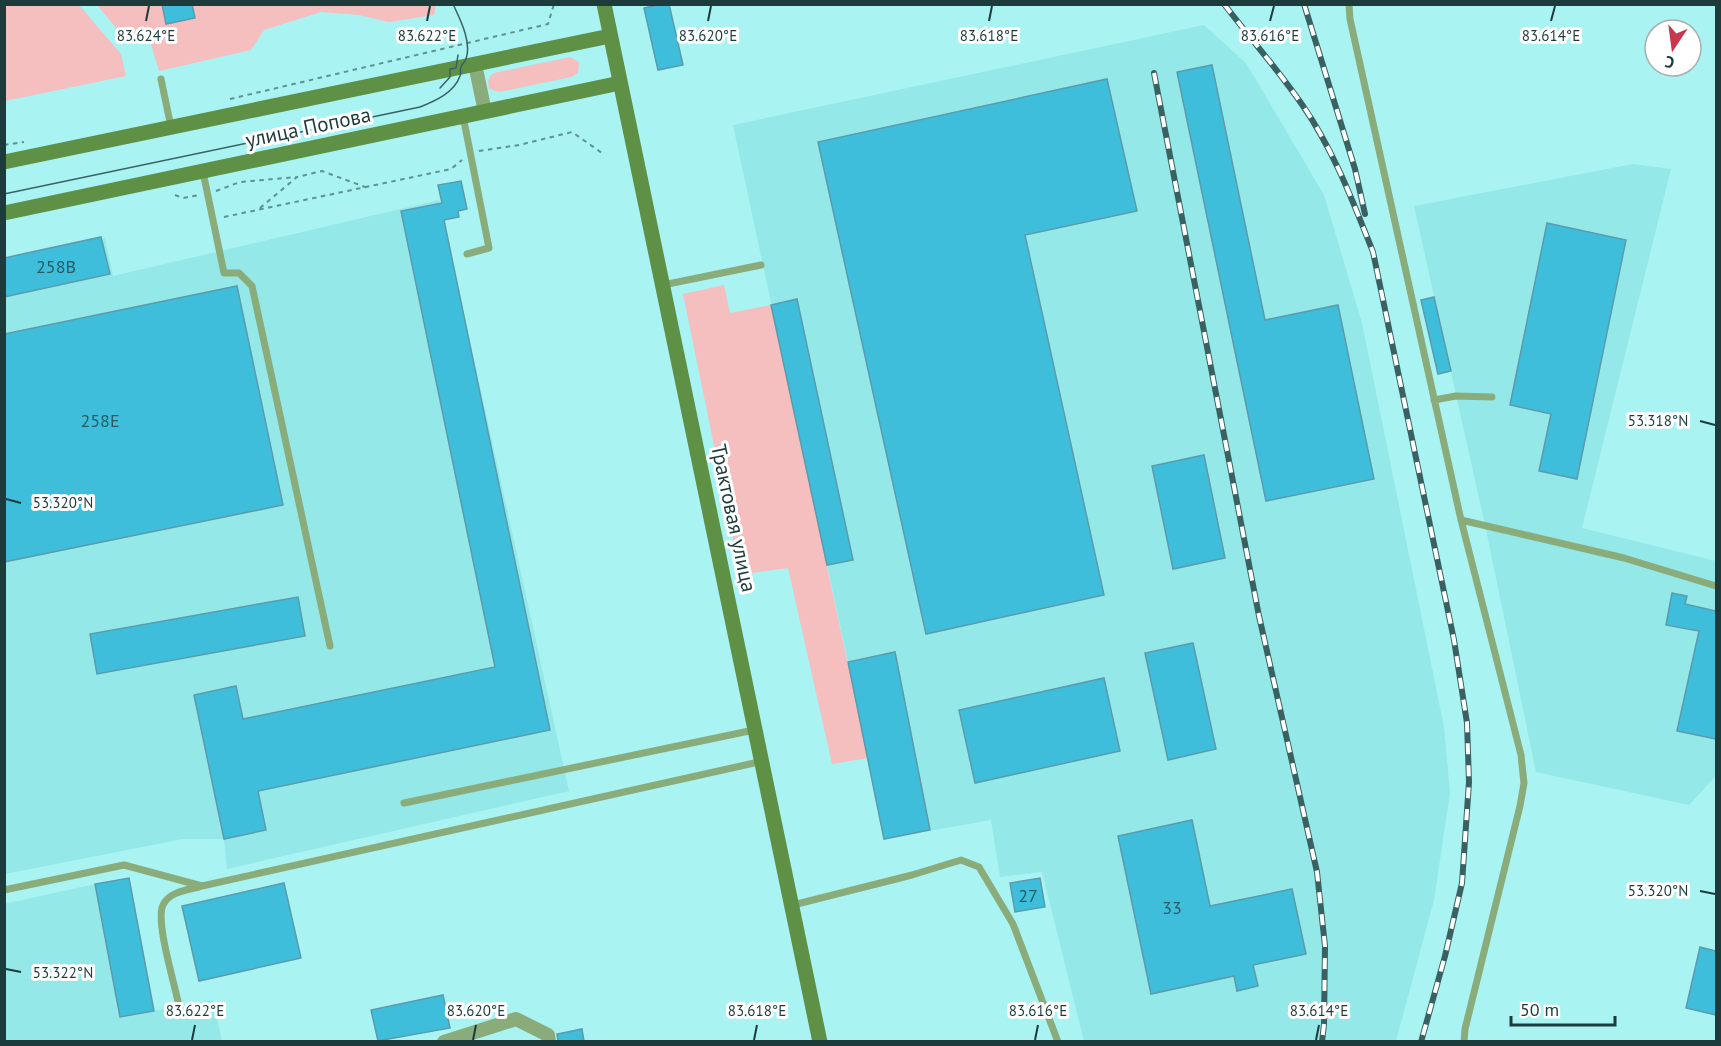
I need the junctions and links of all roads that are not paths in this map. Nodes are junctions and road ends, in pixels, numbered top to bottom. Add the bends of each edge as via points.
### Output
1 (604, 4) edge
2 (1349, 4) edge
3 (610, 36) junction
4 (475, 64) junction
5 (161, 79) dead end
6 (620, 83) junction
7 (485, 112) junction
8 (463, 116) junction
9 (171, 127) junction
10 (4, 162) edge
11 (203, 171) junction
12 (4, 213) edge
13 (467, 254) dead end
14 (761, 265) dead end
15 (663, 285) junction
16 (1492, 397) dead end
17 (1434, 400) junction
18 (1461, 520) junction
19 (1716, 586) edge
20 (330, 646) dead end
21 (756, 729) junction
22 (763, 761) junction
23 (404, 803) dead end
24 (202, 886) junction
25 (4, 890) edge
26 (793, 905) junction
27 (179, 1006) dead end
28 (444, 1041) edge
29 (549, 1041) edge
30 (820, 1041) edge
31 (1058, 1041) edge
32 (1464, 1041) edge

1 - 3 main road, Трактовая улица
2 - 17 lane
3 - 4 main road, улица Попова
3 - 6 main road, Трактовая улица
4 - 7 street
4 - 9 main road, улица Попова
5 - 9 lane
6 - 7 main road, улица Попова
6 - 15 main road, Трактовая улица
7 - 8 main road, улица Попова
8 - 11 main road, улица Попова
8 - 13 lane via 489,248
9 - 10 main road, улица Попова
11 - 12 main road, улица Попова
11 - 20 lane via 224,273 238,273 252,286
14 - 15 lane
15 - 21 main road, Трактовая улица
16 - 17 lane
17 - 18 lane
18 - 19 lane via 1624,558
18 - 32 lane via 1521,755 1524,783
21 - 22 main road, Трактовая улица
21 - 23 lane
22 - 24 lane
22 - 26 main road, Трактовая улица
24 - 25 lane via 124,865
24 - 27 lane via 175,893 163,904 160,919
26 - 30 main road, Трактовая улица
26 - 31 lane via 961,860 979,867 1013,924
28 - 29 street via 516,1019 548,1035

